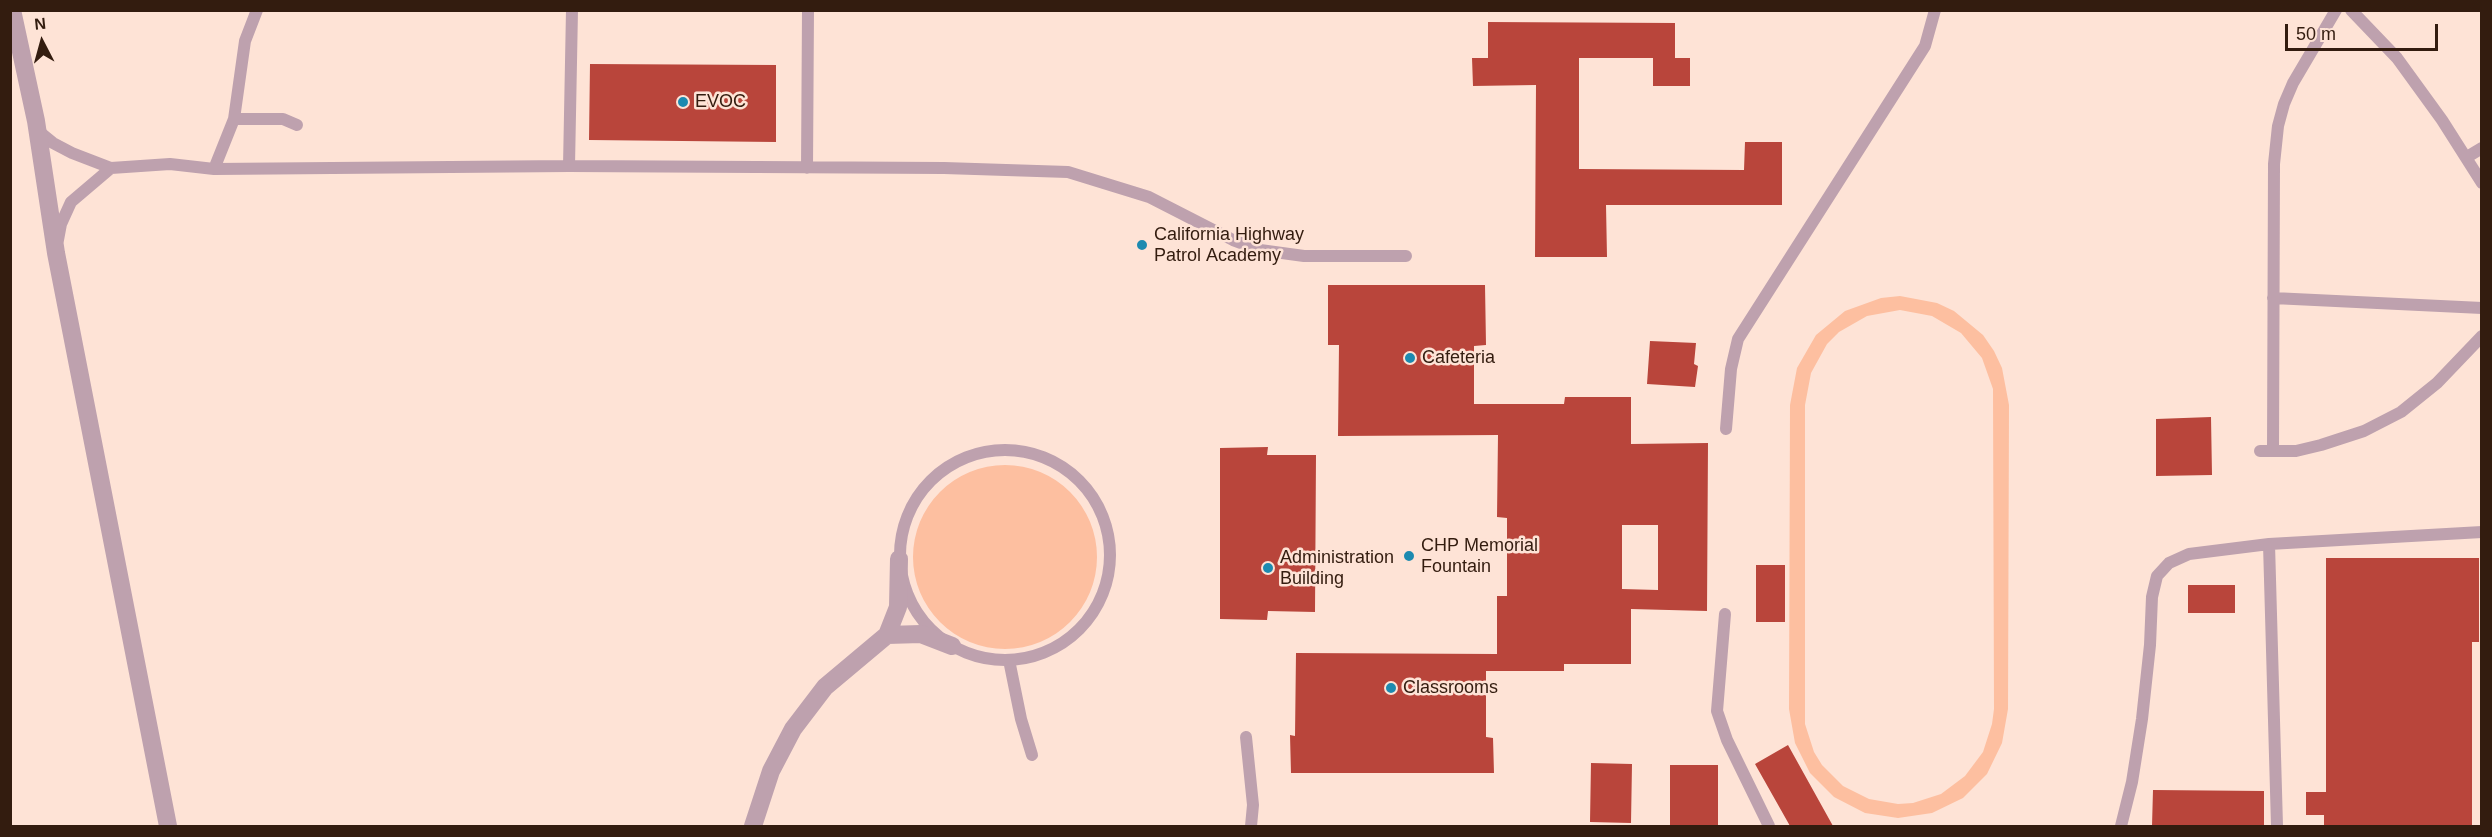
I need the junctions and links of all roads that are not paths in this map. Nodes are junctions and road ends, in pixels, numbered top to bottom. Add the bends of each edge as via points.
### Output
1 (12, 10) edge
2 (257, 10) edge
3 (572, 10) edge
4 (808, 10) edge
5 (1935, 10) edge
6 (2336, 10) edge
7 (2351, 10) edge
8 (234, 119) junction
9 (297, 125) dead end
10 (37, 130) junction
11 (2481, 148) edge
12 (2467, 157) junction
13 (569, 166) junction
14 (111, 168) junction
15 (807, 168) junction
16 (214, 169) junction
17 (2481, 183) edge
18 (56, 253) junction
19 (1406, 256) dead end
20 (2273, 298) junction
21 (2481, 308) edge
22 (2481, 336) edge
23 (1726, 429) dead end
24 (2260, 451) dead end
25 (2273, 451) junction
26 (2481, 532) edge
27 (2269, 544) junction
28 (899, 559) junction
29 (1725, 615) dead end
30 (887, 635) junction
31 (952, 646) junction
32 (1009, 660) junction
33 (1246, 737) dead end
34 (1032, 755) dead end
35 (168, 826) edge
36 (753, 826) edge
37 (1251, 826) edge
38 (1769, 826) edge
39 (2121, 826) edge
40 (2277, 826) edge

1 - 10 street
2 - 8 lane via 245,41
3 - 13 lane
4 - 15 lane
5 - 23 lane via 1925,46 1738,339
6 - 20 lane via 2293,83 2278,126
7 - 12 lane via 2397,58
8 - 9 lane via 283,119
8 - 16 lane
10 - 14 lane via 72,153
10 - 18 street
11 - 12 lane
12 - 17 lane
13 - 15 lane
13 - 16 lane
14 - 16 lane via 170,164
14 - 18 lane via 71,202 61,224
15 - 19 lane via 1068,172 1149,197 1260,250 1304,256
18 - 35 street
20 - 21 lane
20 - 25 lane
22 - 25 lane via 2436,383 2400,412 2321,445
24 - 25 lane
26 - 27 lane
27 - 39 lane via 2189,555 2169,563 2157,576 2142,719
27 - 40 lane
28 - 30 street via 898,607
28 - 31 lane via 903,585 914,609 931,630
28 - 32 lane via 904,525 915,501 930,481 958,461 992,451 1028,453 1077,479 1090,493 1106,527 1106,583 1090,617 1063,643 1037,655
29 - 38 lane via 1717,711
30 - 31 street via 921,634
30 - 36 street via 825,687 793,729 771,771
31 - 32 lane via 979,657
32 - 34 lane
33 - 37 lane via 1253,805

